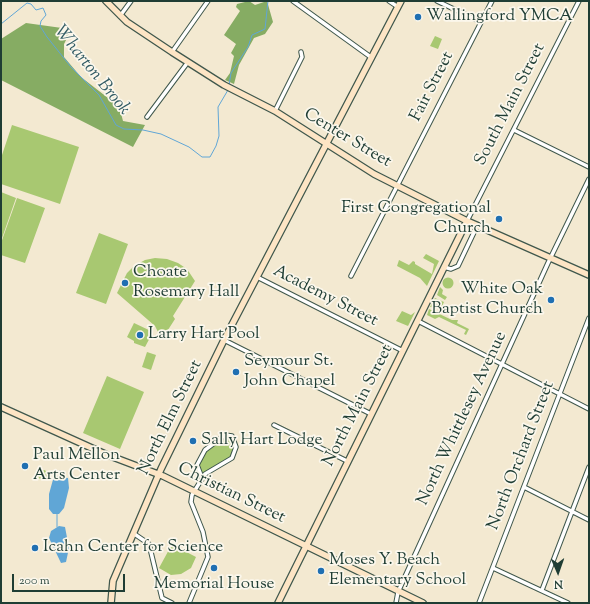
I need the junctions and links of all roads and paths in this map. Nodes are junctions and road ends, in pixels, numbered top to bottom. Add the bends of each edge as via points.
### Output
1 (106, 1) edge
2 (131, 1) edge
3 (208, 1) edge
4 (293, 1) edge
5 (389, 1) edge
6 (401, 1) edge
7 (439, 1) edge
8 (492, 1) edge
9 (579, 1) edge
10 (398, 7) junction
11 (120, 16) junction
12 (481, 22) junction
13 (172, 52) junction
14 (301, 52) dead end
15 (372, 58) junction
16 (188, 62) junction
17 (274, 111) junction
18 (147, 117) dead end
19 (514, 130) junction
20 (328, 144) junction
21 (589, 167) edge
22 (589, 179) edge
23 (398, 186) junction
24 (467, 221) junction
25 (477, 226) junction
26 (550, 258) junction
27 (444, 267) junction
28 (589, 275) edge
29 (351, 276) dead end
30 (257, 277) junction
31 (589, 318) edge
32 (418, 321) junction
33 (224, 340) junction
34 (403, 351) junction
35 (501, 365) junction
36 (560, 394) junction
37 (1, 407) edge
38 (589, 409) edge
39 (371, 414) junction
40 (274, 426) dead end
41 (347, 461) junction
42 (589, 467) edge
43 (159, 474) junction
44 (202, 478) junction
45 (524, 487) junction
46 (194, 490) junction
47 (572, 512) junction
48 (589, 520) edge
49 (133, 533) junction
50 (305, 545) junction
51 (493, 568) junction
52 (542, 590) junction
53 (398, 592) junction
54 (111, 603) edge
55 (172, 603) edge
56 (189, 603) edge
57 (278, 603) edge
58 (396, 603) edge
59 (423, 603) edge
60 (479, 603) edge
61 (568, 603) edge

1 - 11 main road, Center Street
2 - 11 street
3 - 13 street
4 - 15 street
5 - 10 street
6 - 10 main road, North Elm Street
7 - 12 street
8 - 12 street, Fair Street
9 - 19 street, South Main Street
10 - 15 main road, North Elm Street
11 - 13 main road, Center Street
12 - 23 street, Fair Street
13 - 16 main road, Center Street
14 - 17 street via 302,56
15 - 20 main road, North Elm Street
16 - 17 main road, Center Street via 224,85
16 - 18 street
17 - 20 main road, Center Street
19 - 21 street
19 - 24 street, South Main Street
20 - 23 main road, Center Street
20 - 30 main road, North Elm Street
22 - 26 street, North Whittlesey Avenue
23 - 24 main road, Center Street
23 - 29 street, Fair Street
24 - 25 main road, Center Street
24 - 27 main road, North Main Street
25 - 26 main road, Center Street
25 - 27 street via 458,266 451,269
26 - 28 main road, Center Street
26 - 35 street, North Whittlesey Avenue
27 - 32 main road, North Main Street
30 - 33 main road, North Elm Street
30 - 34 street, Academy Street
31 - 36 street, North Orchard Street
32 - 34 main road, North Main Street
32 - 35 street
33 - 39 street
33 - 43 main road, North Elm Street
34 - 39 main road, North Main Street
35 - 36 street
35 - 53 street, North Whittlesey Avenue
36 - 38 street
36 - 45 street, North Orchard Street
37 - 43 main road, Christian Street via 105,454
39 - 41 main road, North Main Street
40 - 41 street
41 - 50 main road, North Main Street
42 - 47 street
43 - 46 main road, Christian Street
43 - 49 main road, North Elm Street
44 - 44 street via 232,458 236,447 232,436 225,435 205,450 197,465
44 - 46 street
45 - 47 street
45 - 51 street, North Orchard Street
46 - 50 main road, Christian Street
46 - 56 street via 191,502 203,532 208,557
47 - 48 street
47 - 52 street
49 - 54 main road, North Elm Street via 113,581
49 - 55 street via 149,544 162,598
50 - 53 main road, Christian Street
50 - 57 main road, North Main Street
51 - 52 street
51 - 60 street, North Orchard Street
52 - 61 street
53 - 58 street, North Whittlesey Avenue
53 - 59 main road, Christian Street

